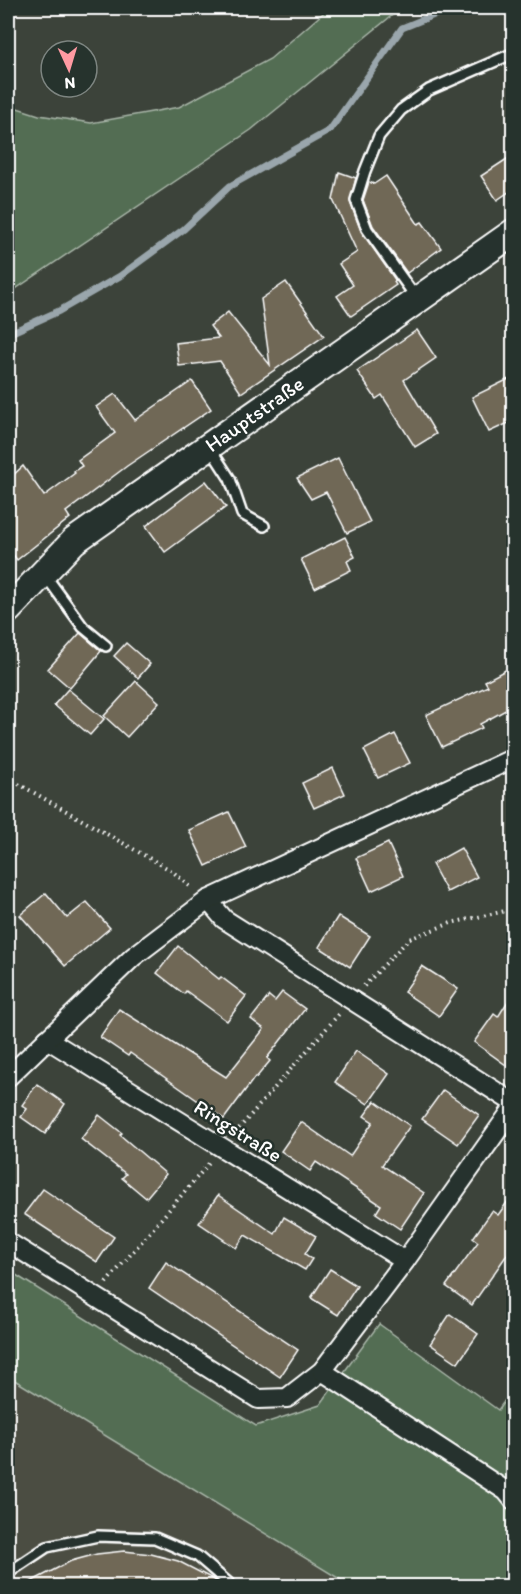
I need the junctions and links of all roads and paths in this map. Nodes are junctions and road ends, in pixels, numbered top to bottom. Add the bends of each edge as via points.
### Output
1 (513, 53) edge
2 (513, 232) edge
3 (417, 299) junction
4 (209, 446) junction
5 (264, 526) dead end
6 (44, 573) junction
7 (8, 610) edge
8 (106, 646) dead end
9 (513, 758) edge
10 (8, 778) edge
11 (208, 900) junction
12 (513, 909) edge
13 (351, 1000) junction
14 (47, 1038) junction
15 (8, 1077) edge
16 (513, 1105) edge
17 (222, 1148) junction
18 (8, 1242) edge
19 (405, 1261) junction
20 (93, 1297) junction
21 (322, 1371) junction
22 (513, 1501) edge
23 (8, 1573) edge
24 (232, 1587) edge

1 - 3 lane via 429,90 401,110 379,136 372,153 356,200 367,229
2 - 3 main road, Hauptstraße
3 - 4 main road, Hauptstraße
4 - 5 lane via 230,479 242,514
4 - 6 main road, Hauptstraße via 74,541
6 - 7 main road, Hauptstraße
6 - 8 lane via 83,627
9 - 11 street
10 - 11 path via 172,872
11 - 13 street via 224,919
11 - 14 street via 133,957
12 - 13 path via 409,939
13 - 16 street
13 - 17 path
14 - 15 street
14 - 17 street, Ringstraße
16 - 19 street
17 - 19 street, Ringstraße
17 - 20 path
18 - 20 street
19 - 21 street
20 - 21 street via 258,1399 287,1398
21 - 22 street via 506,1491
23 - 24 lane via 47,1547 98,1536 155,1538 197,1556

